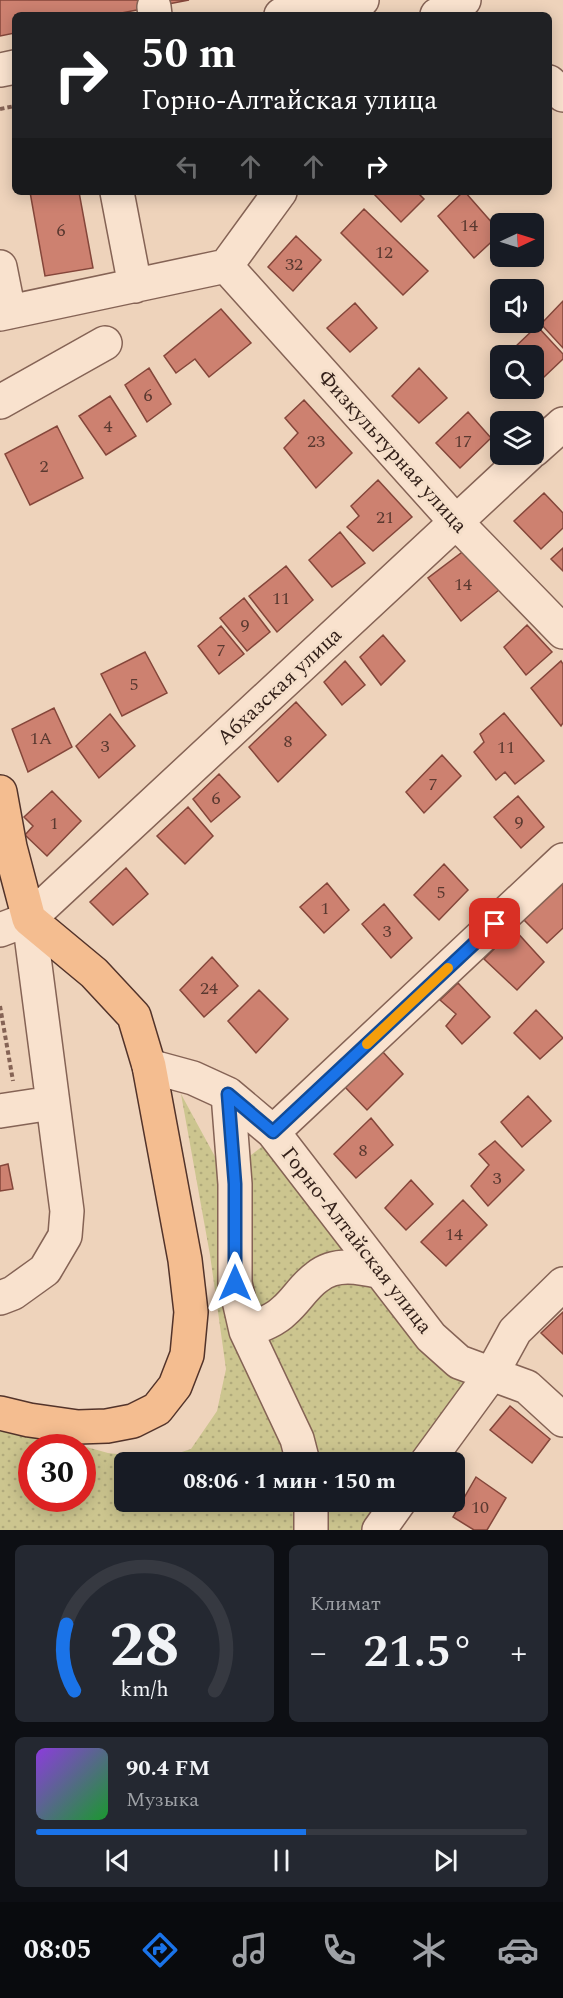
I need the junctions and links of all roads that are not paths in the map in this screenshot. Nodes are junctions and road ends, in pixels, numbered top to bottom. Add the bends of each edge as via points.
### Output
1 (362, 0) edge
2 (297, 12) edge
3 (552, 85) edge
4 (563, 95) edge
5 (118, 195) edge
6 (276, 195) edge
7 (259, 207) edge
8 (226, 266) junction
9 (0, 267) edge
10 (135, 286) junction
11 (4, 313) edge
12 (105, 343) dead end
13 (0, 402) edge
14 (563, 424) edge
15 (544, 441) edge
16 (517, 465) edge
17 (456, 522) junction
18 (563, 632) edge
19 (0, 792) edge
20 (563, 860) edge
21 (14, 924) edge
22 (149, 1066) junction
23 (228, 1094) junction
24 (52, 1102) junction
25 (9, 1109) edge
26 (273, 1132) junction
27 (381, 1272) junction
28 (563, 1284) edge
29 (0, 1298) edge
30 (246, 1331) junction
31 (492, 1373) junction
32 (0, 1413) edge
33 (563, 1420) edge
34 (300, 1452) edge
35 (435, 1452) edge
36 (311, 1512) edge
37 (392, 1512) edge
38 (311, 1530) edge
39 (379, 1530) edge

1 - 2 street
3 - 4 street
5 - 10 street
6 - 7 street
7 - 8 street
8 - 10 street
8 - 17 street, Физкультурная улица
9 - 11 street
10 - 11 street
12 - 13 street
14 - 15 street
16 - 17 street, Абхазская улица
17 - 18 street, Физкультурная улица
17 - 21 street, Абхазская улица
19 - 21 main road via 10,847
20 - 26 street
21 - 22 main road via 94,973 134,1016
21 - 24 street
22 - 23 street, Горно-Алтайская улица via 193,1078
22 - 32 main road via 191,1312 188,1355 175,1386 157,1409 133,1421 106,1426 78,1427
23 - 26 street, Горно-Алтайская улица
23 - 30 street via 235,1184 235,1283
24 - 25 street
24 - 29 street via 67,1211 65,1236 45,1270
26 - 27 street, Горно-Алтайская улица
27 - 30 street via 335,1268 318,1276 283,1312
27 - 31 street, Горно-Алтайская улица via 431,1337 459,1362
28 - 31 street via 515,1331
30 - 34 street
31 - 33 street, Горно-Алтайская улица via 527,1387
31 - 35 street
36 - 38 street
37 - 39 street

